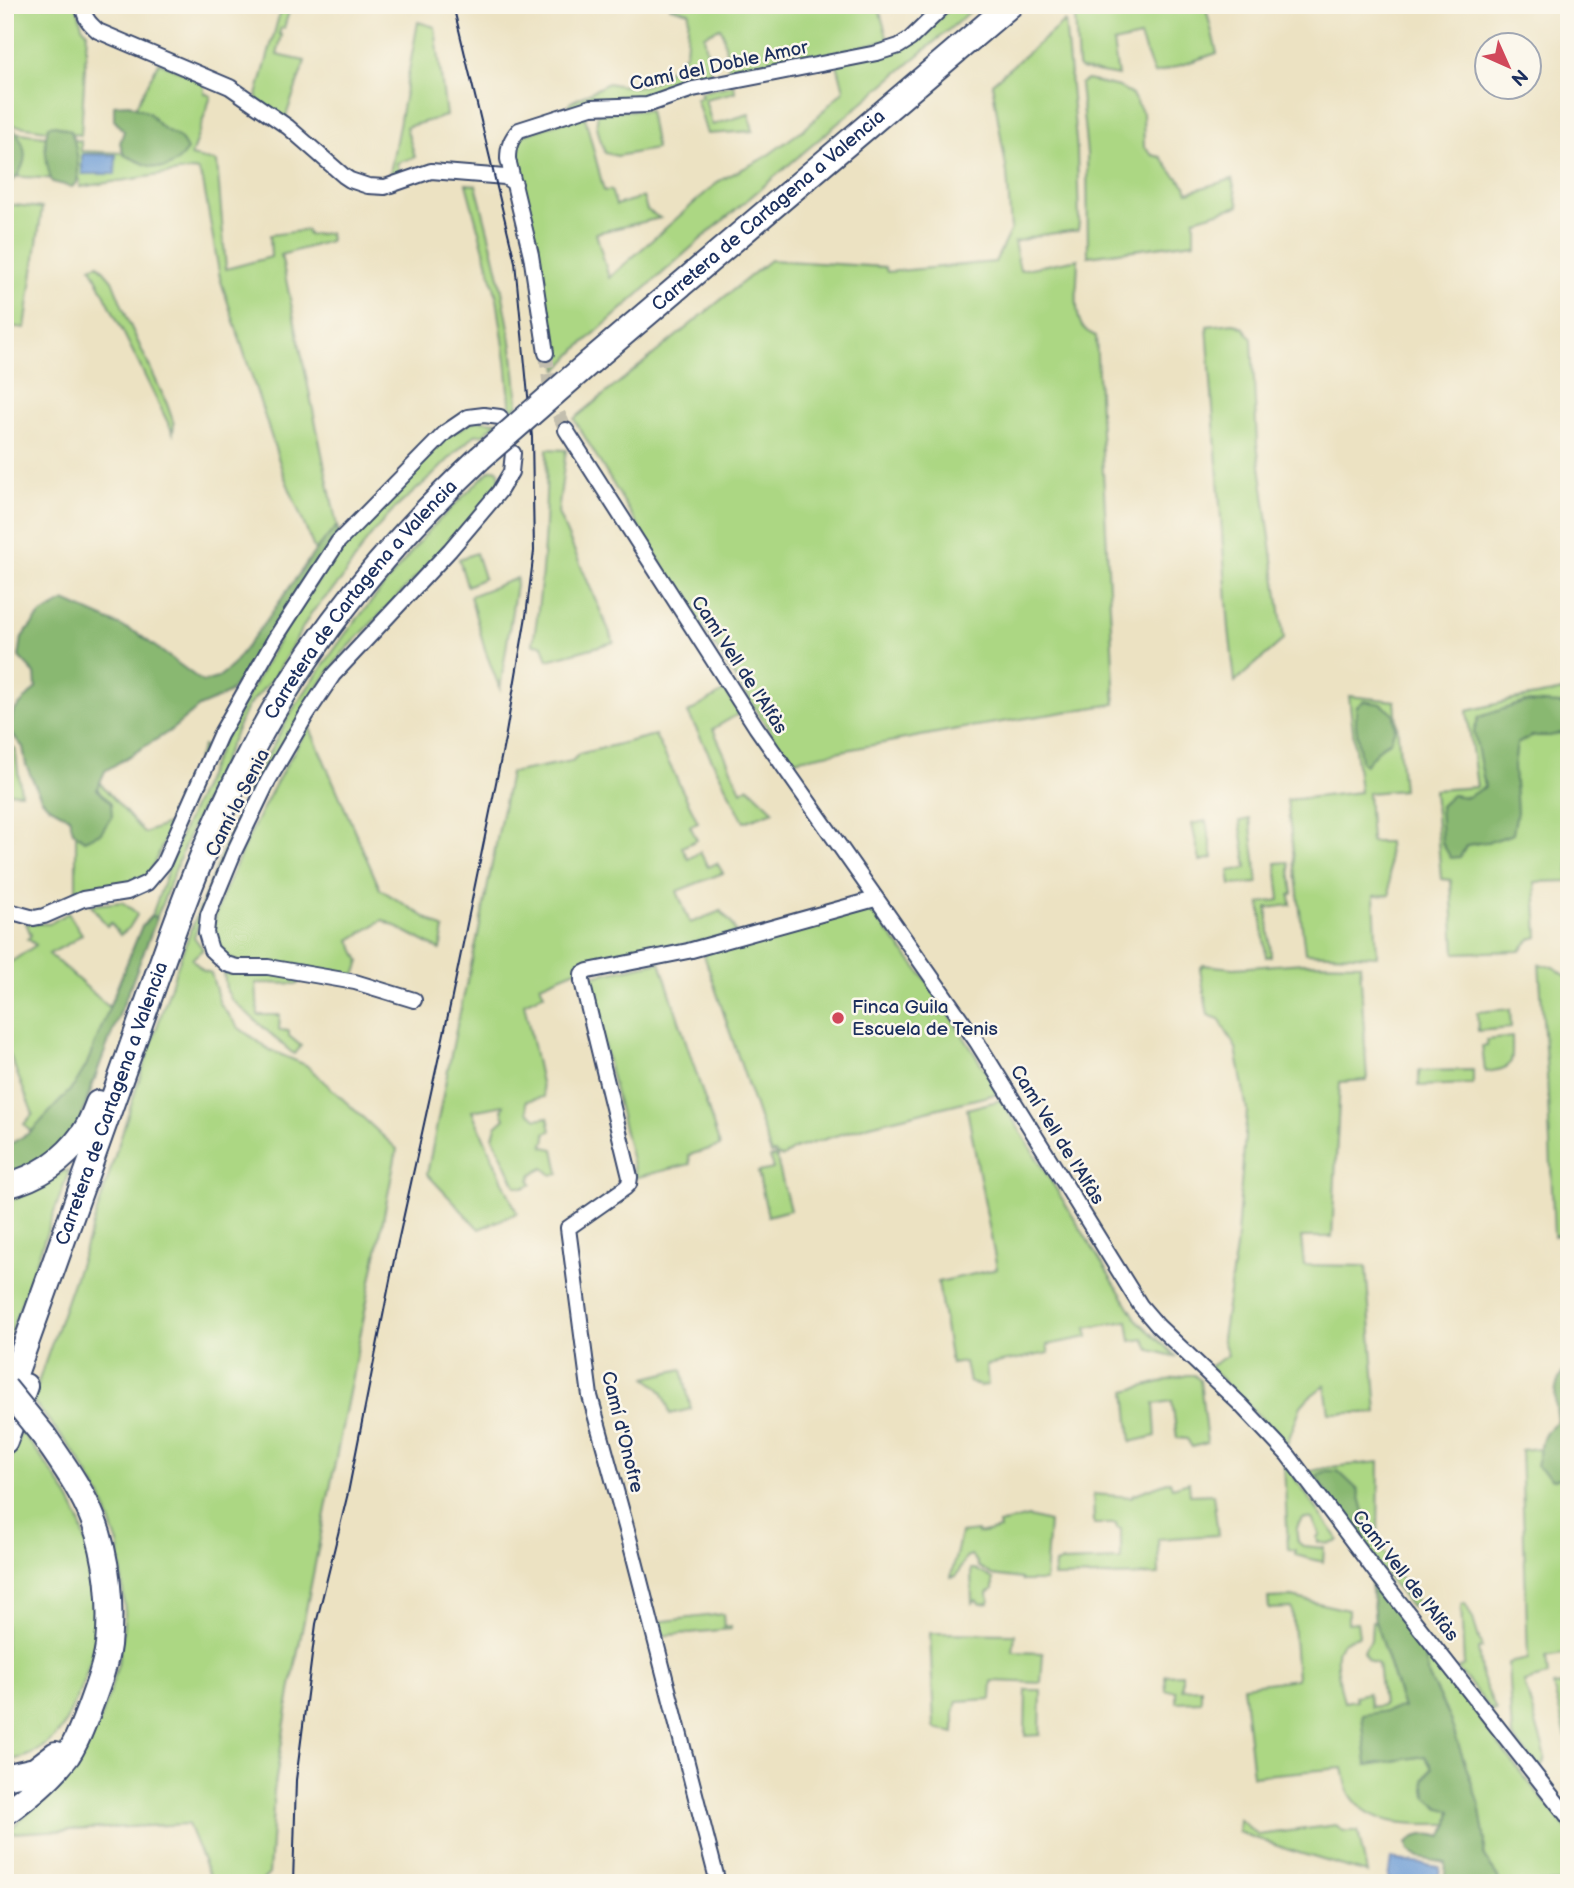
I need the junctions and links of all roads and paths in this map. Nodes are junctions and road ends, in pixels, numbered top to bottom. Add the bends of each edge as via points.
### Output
1 (83, 5) edge
2 (945, 5) edge
3 (1010, 5) edge
4 (508, 159) junction
5 (493, 176) junction
6 (515, 184) junction
7 (546, 353) tunnel mouth
8 (500, 416) dead end
9 (566, 430) tunnel mouth
10 (513, 453) dead end
11 (198, 864) junction
12 (876, 900) junction
13 (5, 910) edge
14 (414, 1000) dead end
15 (5, 1186) edge
16 (72, 1218) junction
17 (5, 1388) edge
18 (5, 1402) edge
19 (5, 1441) edge
20 (88, 1712) junction
21 (5, 1777) edge
22 (5, 1813) edge
23 (1569, 1818) edge
24 (718, 1883) edge

1 - 5 street via 88,23 98,31 230,87 288,127 350,180 385,187 431,171
2 - 4 street, Camí del Doble Amor via 899,46 693,89 647,105 590,107 520,130 512,137
3 - 11 highway, Carretera de Cartagena a Valencia, bridge via 444,491 389,550 311,651 238,775
4 - 5 street via 503,170
4 - 6 street
5 - 6 street
6 - 7 street
8 - 13 street via 468,417 446,432 338,542 275,637 220,735 163,864 147,883 127,892 83,899 34,918
9 - 12 street, Camí Vell de l'Alfàs via 756,727
10 - 14 street, Camí la Senia via 511,472 499,492 333,675 268,781 208,915 206,933 211,950 226,964 355,982
11 - 15 highway via 159,937 85,1132 41,1174
11 - 16 highway, Carretera de Cartagena a Valencia
12 - 23 street, Camí Vell de l'Alfàs via 977,1042 1140,1305 1288,1455
12 - 24 street, Camí d'Onofre via 688,951 582,974 630,1177 625,1188 568,1228 590,1396
16 - 18 highway, Carretera de Cartagena a Valencia
16 - 19 highway via 49,1315
17 - 20 highway, bridge via 72,1476 94,1522 104,1564 108,1646
20 - 21 highway via 49,1761 35,1770
20 - 22 highway via 68,1755 45,1781

